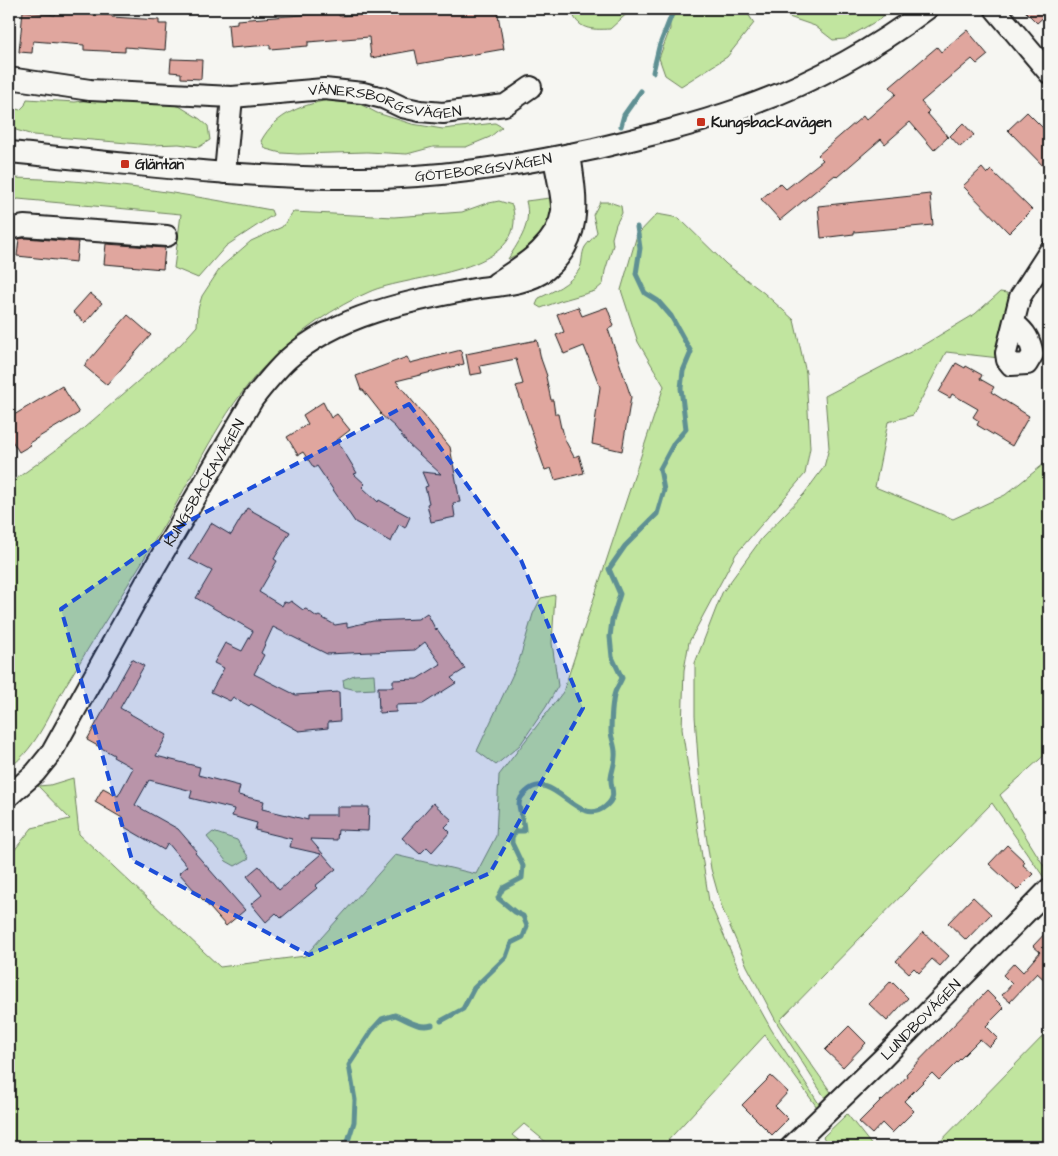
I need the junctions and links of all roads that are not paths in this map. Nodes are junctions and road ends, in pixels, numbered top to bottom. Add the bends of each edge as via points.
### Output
1 (927, 9) edge
2 (995, 9) edge
3 (1049, 73) edge
4 (9, 78) edge
5 (531, 87) dead end
6 (232, 98) junction
7 (9, 152) edge
8 (562, 156) junction
9 (225, 173) junction
10 (9, 229) edge
11 (167, 236) dead end
12 (1049, 252) edge
13 (1014, 324) dead end
14 (9, 796) edge
15 (1049, 889) edge
16 (791, 1147) edge

1 - 8 street, GÖTEBORGSVÄGEN via 854,56 793,88 701,122
2 - 3 street
4 - 6 street, VÄNERSBORGSVÄGEN via 90,90
5 - 6 street, VÄNERSBORGSVÄGEN via 506,105 444,113 402,107 363,93 324,89
6 - 9 street
7 - 9 street, GÖTEBORGSVÄGEN
8 - 9 street, GÖTEBORGSVÄGEN via 440,175 392,178
8 - 14 street, KUNGSBACKAVÄGEN via 577,209 573,232 560,255 545,270 523,281 399,305 340,324 288,358 272,374 253,399 209,474 52,752 35,774
10 - 11 street via 24,226
12 - 13 street via 1020,297
15 - 16 street, LUNDBOVÄGEN

